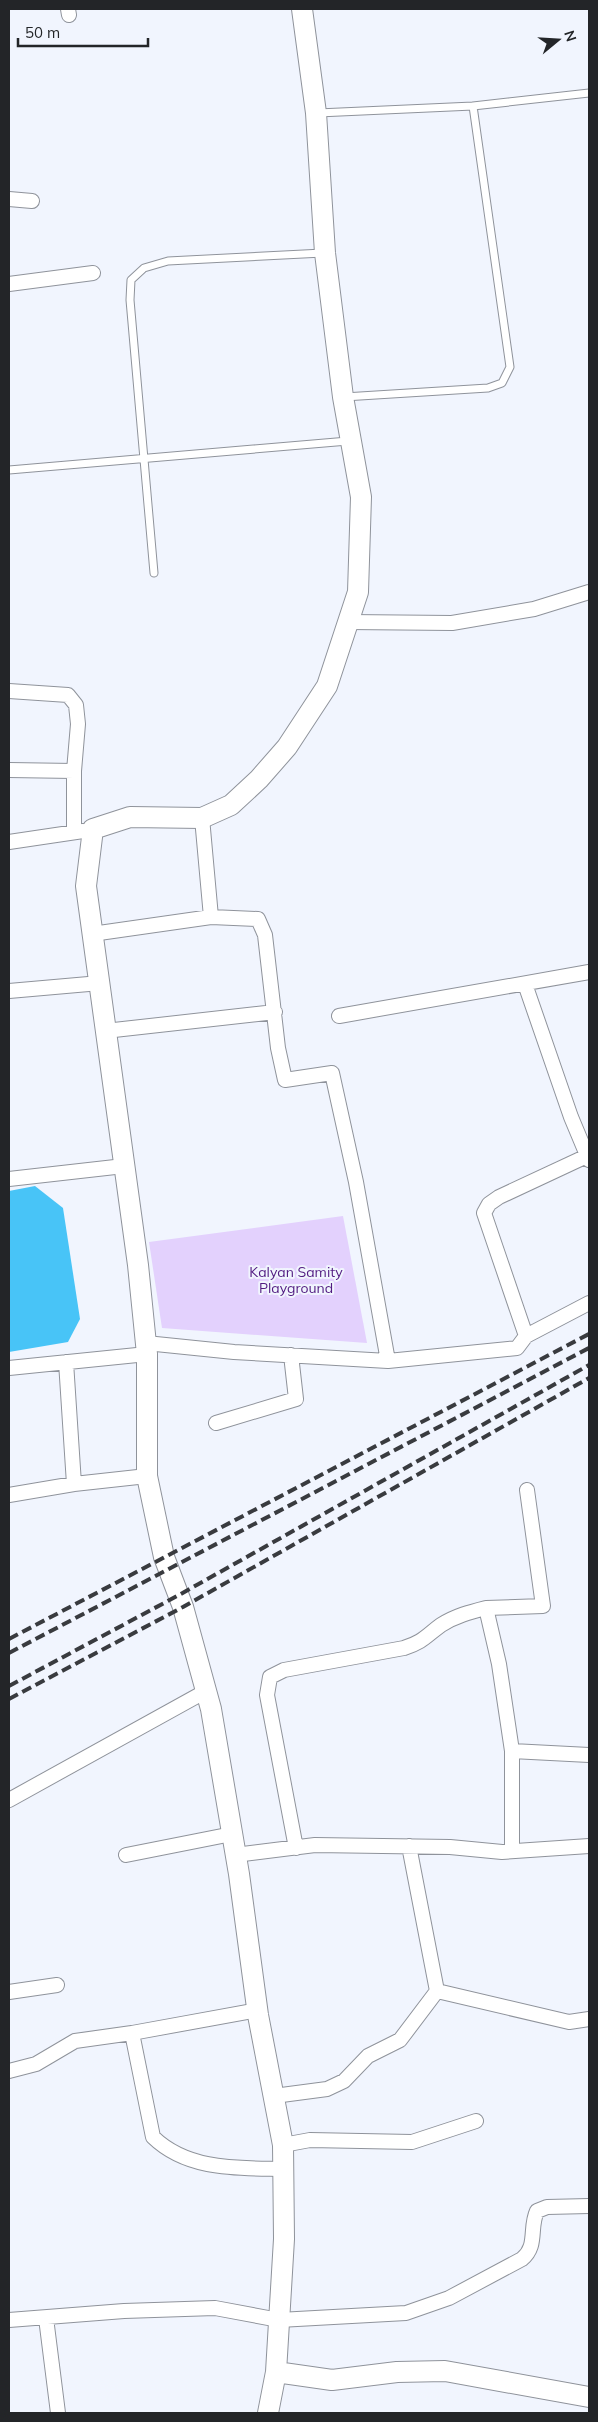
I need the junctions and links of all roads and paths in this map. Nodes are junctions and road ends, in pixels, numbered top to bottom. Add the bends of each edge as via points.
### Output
1 (302, 9) edge
2 (589, 93) edge
3 (474, 106) junction
4 (316, 113) junction
5 (9, 199) edge
6 (32, 200) dead end
7 (325, 252) junction
8 (93, 273) dead end
9 (9, 284) edge
10 (343, 397) junction
11 (351, 441) junction
12 (144, 460) junction
13 (9, 470) edge
14 (154, 573) dead end
15 (589, 592) edge
16 (348, 622) junction
17 (9, 691) edge
18 (9, 770) edge
19 (74, 771) junction
20 (202, 818) junction
21 (84, 831) junction
22 (9, 842) edge
23 (210, 918) junction
24 (92, 934) junction
25 (589, 972) edge
26 (100, 983) junction
27 (525, 984) junction
28 (9, 991) edge
29 (274, 1012) junction
30 (339, 1016) dead end
31 (105, 1031) junction
32 (589, 1157) edge
33 (124, 1166) junction
34 (9, 1179) edge
35 (589, 1303) edge
36 (526, 1336) junction
37 (146, 1348) junction
38 (291, 1356) junction
39 (388, 1361) junction
40 (66, 1362) junction
41 (9, 1368) edge
42 (216, 1422) dead end
43 (147, 1476) junction
44 (74, 1484) junction
45 (527, 1490) dead end
46 (9, 1495) edge
47 (486, 1608) junction
48 (206, 1691) junction
49 (512, 1751) junction
50 (589, 1755) edge
51 (9, 1800) edge
52 (232, 1834) junction
53 (409, 1846) junction
54 (589, 1846) edge
55 (296, 1848) junction
56 (512, 1851) junction
57 (126, 1855) dead end
58 (236, 1855) junction
59 (57, 1985) dead end
60 (437, 1991) junction
61 (9, 1992) edge
62 (258, 2010) junction
63 (589, 2019) edge
64 (132, 2033) junction
65 (9, 2071) edge
66 (274, 2096) junction
67 (476, 2121) dead end
68 (283, 2145) junction
69 (283, 2169) junction
70 (589, 2206) edge
71 (46, 2318) junction
72 (9, 2320) edge
73 (279, 2320) junction
74 (276, 2372) junction
75 (589, 2397) edge
76 (58, 2413) edge
77 (268, 2413) edge

1 - 4 street
2 - 3 lane
3 - 4 lane
3 - 10 lane via 510,367 502,383 488,388
4 - 7 street
5 - 6 street
7 - 10 street
7 - 12 lane via 168,261 144,268 131,280
8 - 9 street
10 - 11 street
11 - 12 lane
11 - 16 street via 361,497 358,592
12 - 13 lane
12 - 14 lane
15 - 16 street via 534,609 452,623
16 - 20 street via 327,686 303,726 259,779 231,805
17 - 19 street via 68,695 76,705 78,724
18 - 19 street
19 - 21 street
20 - 21 street via 130,817
20 - 23 street
21 - 22 street
21 - 24 street
23 - 24 street
23 - 29 street via 258,919 265,935
24 - 26 street
25 - 27 street
26 - 28 street
26 - 31 street
27 - 30 street
27 - 32 street via 571,1118
29 - 31 street
29 - 39 street via 285,1080 332,1073 356,1182
31 - 33 street
32 - 36 street via 499,1197 489,1204 484,1213
33 - 34 street
33 - 37 street
35 - 36 street
36 - 39 street via 517,1348 509,1350
37 - 38 street
37 - 40 street
37 - 43 street
38 - 39 street
38 - 42 street via 296,1399
40 - 41 street
40 - 44 street
43 - 44 street
43 - 48 street via 164,1557 184,1606
44 - 46 street
45 - 47 street via 543,1606
47 - 49 street via 499,1664
47 - 55 street via 462,1614 441,1625 420,1643 284,1670 270,1678 268,1695
48 - 51 street
48 - 52 street
49 - 50 street
49 - 56 street
52 - 57 street
52 - 58 street
53 - 55 street via 315,1845
53 - 56 street
53 - 60 street
54 - 56 street
55 - 58 street
58 - 62 street
59 - 61 street
60 - 63 street via 569,2022
60 - 66 street via 400,2040 368,2056 344,2081 327,2089
62 - 64 street
62 - 66 street
64 - 65 street via 75,2041 36,2064
64 - 69 street via 154,2137 163,2147 213,2166
66 - 68 street
67 - 68 street via 412,2142 310,2140
68 - 69 street
69 - 73 street via 284,2239
70 - 73 street via 547,2207 537,2211 532,2222 530,2253 449,2298 406,2313
71 - 72 street
71 - 73 street via 215,2308
71 - 76 street
73 - 74 street
74 - 75 street via 332,2380 397,2372 444,2371
74 - 77 street

